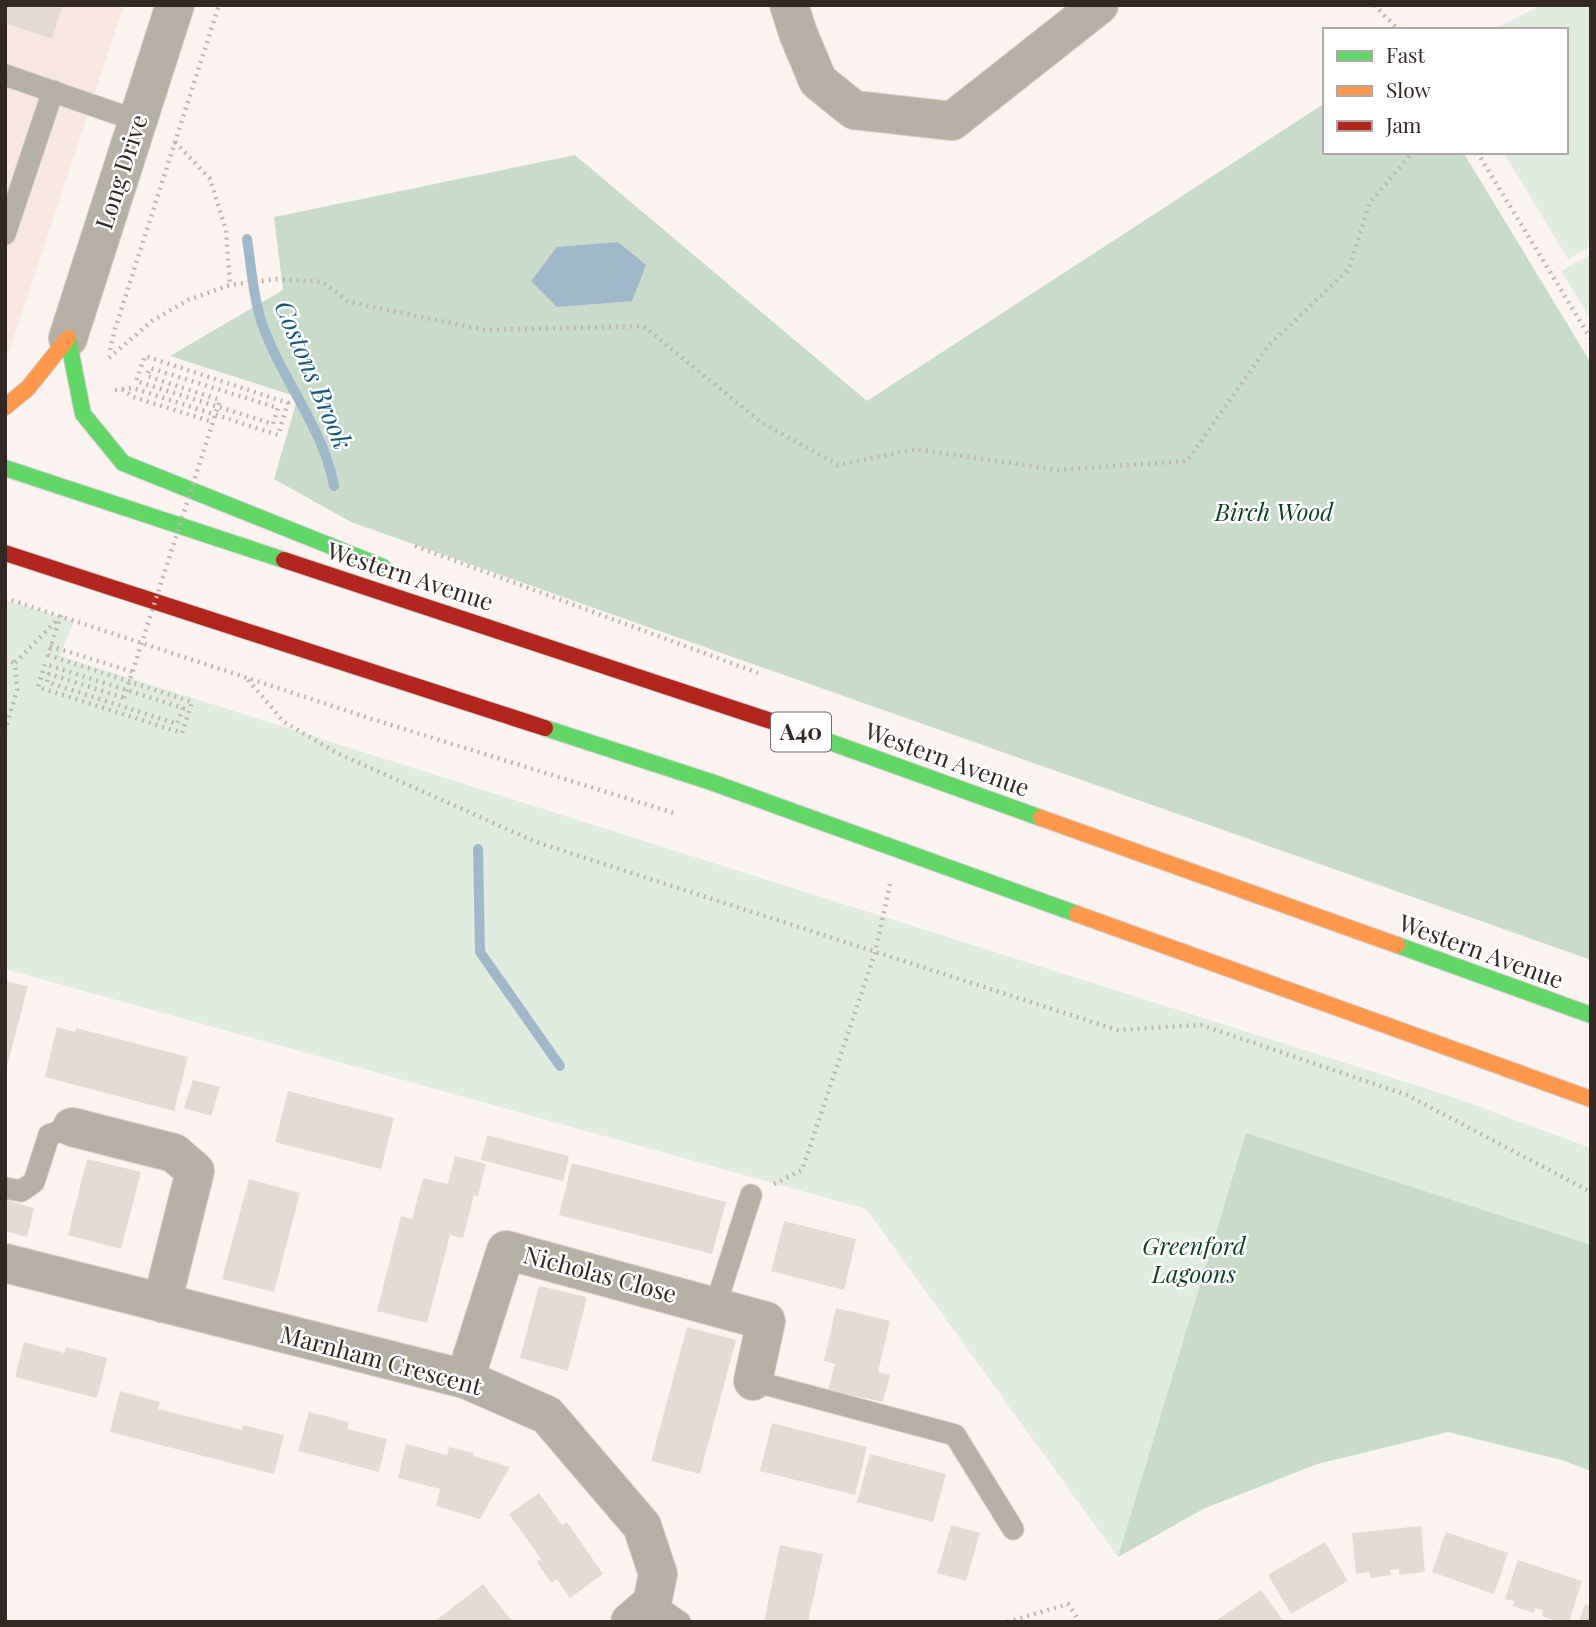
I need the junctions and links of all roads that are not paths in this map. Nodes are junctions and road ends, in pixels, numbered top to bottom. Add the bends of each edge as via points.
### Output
1 (175, 5) edge
2 (789, 5) edge
3 (1099, 5) edge
4 (5, 75) edge
5 (53, 91) junction
6 (138, 121) junction
7 (5, 234) edge
8 (68, 338) junction
9 (5, 407) edge
10 (5, 468) edge
11 (5, 553) edge
12 (404, 575) dead end
13 (506, 616) dead end
14 (749, 713) junction
15 (1591, 1015) edge
16 (1591, 1099) edge
17 (72, 1127) joint
18 (5, 1188) edge
19 (751, 1195) road end
20 (5, 1263) edge
21 (162, 1303) junction
22 (715, 1307) junction
23 (465, 1379) junction
24 (753, 1381) joint
25 (1013, 1529) dead end
26 (654, 1616) edge

1 - 6 street, Long Drive
2 - 3 street via 818,81 854,110 952,121
4 - 5 lane
5 - 6 lane
5 - 7 lane
6 - 8 street, Long Drive
8 - 9 highway via 28,388
8 - 12 highway via 83,414 123,463
10 - 14 highway, Western Avenue / A40
11 - 16 highway via 711,782
13 - 14 highway
14 - 15 highway, Western Avenue / A40
17 - 18 lane via 49,1135 34,1182 21,1191
17 - 21 street via 174,1153 195,1171
19 - 22 lane
20 - 21 street, Marnham Crescent
21 - 23 street, Marnham Crescent
22 - 23 street, Nicholas Close via 506,1250
22 - 24 street, Nicholas Close via 766,1321
23 - 26 street, Marnham Crescent via 547,1415 642,1526 658,1574
24 - 25 lane via 955,1435

